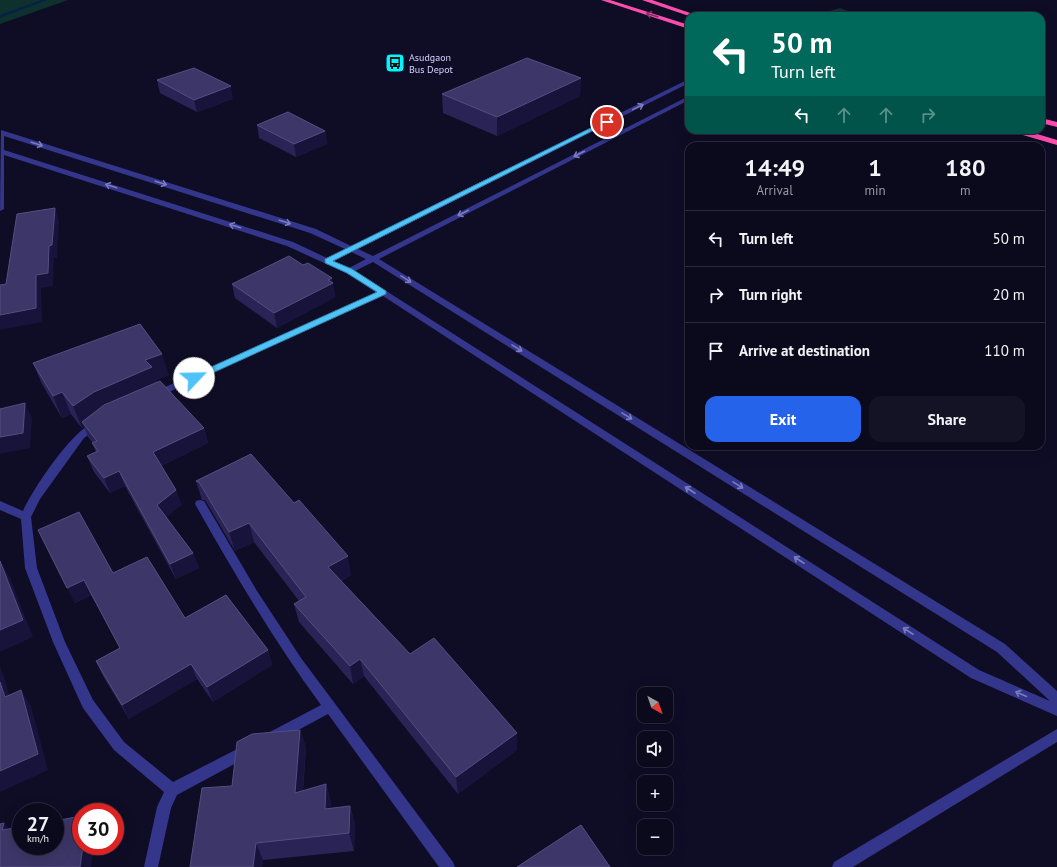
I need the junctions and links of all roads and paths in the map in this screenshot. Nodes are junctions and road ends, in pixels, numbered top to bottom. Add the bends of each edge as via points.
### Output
1 (604, 0) edge
2 (645, 0) edge
3 (685, 13) edge
4 (685, 27) edge
5 (685, 83) edge
6 (685, 100) edge
7 (1045, 121) edge
8 (1057, 125) edge
9 (0, 132) edge
10 (1029, 134) edge
11 (1057, 143) edge
12 (0, 151) edge
13 (0, 209) edge
14 (352, 249) junction
15 (373, 259) junction
16 (327, 261) junction
17 (349, 271) junction
18 (383, 293) junction
19 (150, 398) edge
20 (106, 417) edge
21 (200, 504) edge
22 (0, 505) edge
23 (26, 517) junction
24 (1057, 699) edge
25 (329, 707) junction
26 (1057, 710) edge
27 (1057, 735) edge
28 (172, 790) junction
29 (151, 867) edge
30 (448, 867) edge
31 (839, 867) edge

4 -> 1 highway
2 - 3 highway
14 -> 5 street
6 -> 15 street
7 - 8 highway
9 - 12 street
9 -> 14 street via 313,231
10 - 11 highway
12 - 13 street
16 -> 12 street via 290,244
14 - 15 street
14 - 16 street
15 - 17 street
15 -> 24 street via 1001,648
16 - 17 street
17 - 18 street
18 - 19 street
26 -> 18 street via 975,674
20 - 23 street via 80,436 35,497
21 - 25 street via 253,594
22 - 23 street
23 - 28 street via 32,568 59,642 88,704 119,746
25 - 28 street
25 - 30 street
27 - 31 street
28 - 29 street via 164,807

